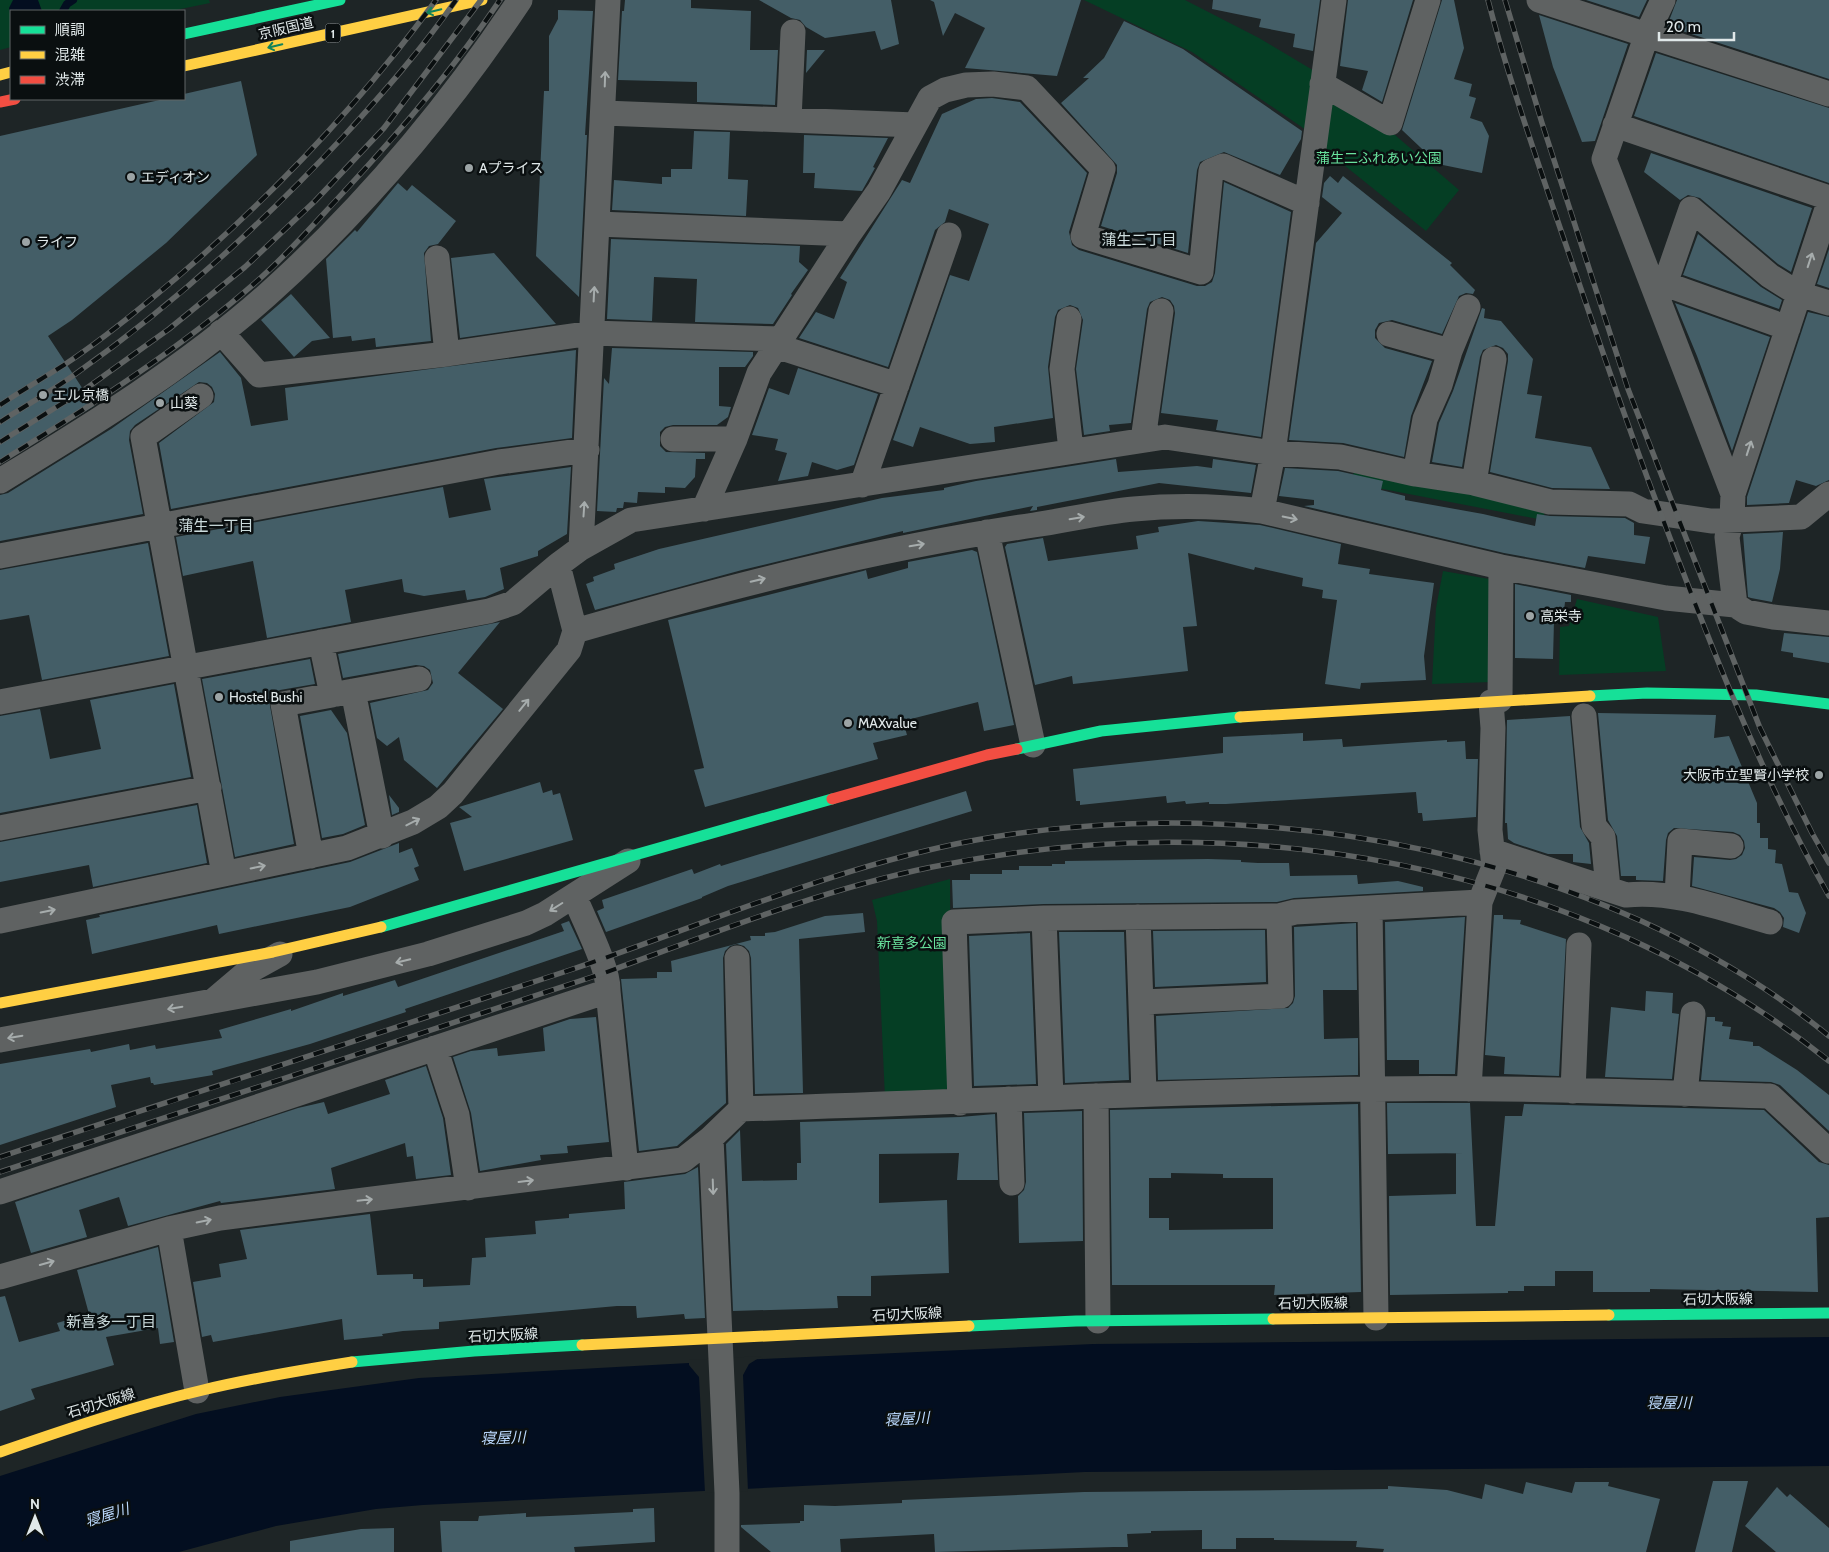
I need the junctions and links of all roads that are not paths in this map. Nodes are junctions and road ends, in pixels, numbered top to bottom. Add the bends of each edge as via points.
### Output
1 (340, 0) edge
2 (482, 0) edge
3 (520, 0) edge
4 (608, 0) edge
5 (1334, 0) edge
6 (1428, 0) edge
7 (1538, 0) edge
8 (1663, 0) edge
9 (793, 32) dead end
10 (185, 34) edge
11 (1647, 34) junction
12 (185, 66) edge
13 (1322, 84) junction
14 (1829, 94) edge
15 (604, 113) junction
16 (789, 120) junction
17 (915, 125) junction
18 (1615, 126) junction
19 (1829, 198) edge
20 (1307, 203) junction
21 (1829, 203) edge
22 (597, 224) junction
23 (849, 234) junction
24 (949, 235) dead end
25 (437, 258) dead end
26 (1659, 285) junction
27 (1799, 294) junction
28 (1829, 304) edge
29 (1468, 307) dead end
30 (1161, 311) dead end
31 (1070, 319) dead end
32 (1788, 328) junction
33 (221, 332) junction
34 (592, 333) junction
35 (1389, 334) dead end
36 (778, 343) junction
37 (1450, 351) junction
38 (448, 354) junction
39 (1494, 359) dead end
40 (897, 385) junction
41 (200, 396) dead end
42 (673, 439) dead end
43 (735, 439) junction
44 (1142, 440) junction
45 (587, 450) junction
46 (1071, 450) junction
47 (1273, 453) junction
48 (1415, 474) junction
49 (0, 481) edge
50 (1474, 483) junction
51 (862, 485) junction
52 (1733, 494) junction
53 (1829, 494) edge
54 (704, 509) junction
55 (1262, 511) junction
56 (1732, 519) junction
57 (158, 528) junction
58 (987, 532) junction
59 (581, 548) junction
60 (0, 556) edge
61 (558, 565) junction
62 (1501, 567) junction
63 (1735, 605) junction
64 (1829, 623) edge
65 (574, 631) junction
66 (321, 642) junction
67 (186, 668) junction
68 (419, 678) dead end
69 (342, 693) junction
70 (1495, 701) junction
71 (0, 702) edge
72 (1829, 704) edge
73 (1584, 716) dead end
74 (1033, 745) junction
75 (209, 788) junction
76 (0, 828) edge
77 (382, 836) junction
78 (1731, 846) dead end
79 (1492, 851) junction
80 (641, 853) junction
81 (311, 856) junction
82 (224, 874) junction
83 (1608, 888) junction
84 (1677, 896) junction
85 (1480, 902) junction
86 (579, 907) dead end
87 (1370, 908) junction
88 (1279, 916) junction
89 (1138, 917) junction
90 (1044, 918) junction
91 (0, 921) edge
92 (1770, 922) dead end
93 (304, 945) junction
94 (1579, 945) dead end
95 (737, 958) dead end
96 (608, 991) junction
97 (213, 1001) junction
98 (1142, 1002) junction
99 (0, 1003) edge
100 (1693, 1014) dead end
101 (0, 1040) edge
102 (435, 1048) junction
103 (1374, 1089) junction
104 (1469, 1089) junction
105 (1573, 1091) junction
106 (1144, 1093) junction
107 (1685, 1094) junction
108 (1096, 1096) junction
109 (1052, 1097) junction
110 (1009, 1099) junction
111 (960, 1102) junction
112 (741, 1109) junction
113 (711, 1138) junction
114 (1829, 1151) edge
115 (626, 1168) junction
116 (1012, 1183) dead end
117 (468, 1188) junction
118 (0, 1192) edge
119 (169, 1229) junction
120 (0, 1277) edge
121 (1829, 1313) edge
122 (1376, 1318) junction
123 (1098, 1320) junction
124 (720, 1349) junction
125 (197, 1391) junction
126 (0, 1452) edge
127 (727, 1552) edge

1 - 10 main road, 京阪国道 / 1
2 -> 12 main road, 京阪国道 / 1
3 - 33 street via 484,53 409,149 341,224 266,296
15 -> 4 street
5 - 13 street
6 - 13 street via 1390,122
7 - 11 street
8 - 11 street
9 - 16 street
11 - 14 street
11 - 18 street
13 - 20 street
15 - 16 street
15 - 22 street
16 - 17 street
17 - 20 street via 930,98 946,90 993,84 1027,88 1103,169 1083,236 1201,272 1211,171 1223,166
17 - 23 street via 879,191
18 - 19 street
18 - 26 street via 1604,159
20 - 47 street
27 -> 21 street
22 - 23 street
34 -> 22 street
23 - 36 street
24 - 40 street
25 - 38 street
26 - 27 street via 1691,209 1770,276
26 - 32 street
26 - 52 street
27 - 28 street
27 - 32 street
29 - 37 street
30 - 44 street
31 - 46 street via 1062,369
52 -> 32 street
33 - 38 street via 259,375
33 - 49 street via 102,418
34 - 36 street
34 - 38 street
34 - 45 street
35 - 37 street
36 - 40 street
36 - 43 street via 759,373
37 - 48 street via 1425,419
39 - 50 street
40 - 51 street
41 - 57 street via 143,437
42 - 43 street
43 - 54 street
44 - 46 street
44 - 47 street via 1165,437
45 - 57 street via 499,462
59 -> 45 street
46 - 51 street
47 - 48 street via 1340,457
47 - 55 street
48 - 50 street
50 - 56 street via 1550,502 1629,504 1643,511 1711,521
51 - 54 street
52 - 56 street
53 - 56 street via 1801,517
54 - 59 street via 631,520
58 -> 55 street via 1132,509 1225,507
55 -> 62 street
56 - 63 street via 1727,537
57 - 60 street
57 - 67 street
65 -> 58 street via 711,591 899,548
58 - 74 street
59 - 61 street
61 - 65 street
61 - 66 street via 513,604
62 - 63 street via 1666,598
62 - 70 street
63 - 64 street via 1746,612
77 -> 65 street via 428,814 453,793 569,650
66 - 67 street
66 - 69 street
67 - 71 street
67 - 75 street
68 - 69 street
69 - 77 street
69 - 81 street via 283,704
70 - 72 main road via 1697,693 1756,695
70 - 74 main road via 1191,720 1101,731
70 - 79 street
73 - 83 street via 1594,826 1603,837
74 - 80 main road via 987,755
75 - 76 street
75 - 82 street
77 - 81 street
78 - 84 street via 1680,841
79 - 83 street
79 - 85 street via 1494,867
80 - 93 main road via 358,933
80 -> 97 street via 526,924 340,977
82 -> 81 street
91 -> 82 street
83 - 84 street via 1626,894
84 - 92 street
85 - 87 street
85 - 104 street
86 - 96 street via 609,984
87 - 88 street via 1295,912
87 - 103 street
88 - 89 street
88 - 98 street via 1281,996
89 - 90 street
89 - 98 street
90 - 109 street
90 - 111 street via 954,922
93 - 97 street via 270,958
93 - 99 main road
94 - 105 street
95 - 112 street
96 - 102 street
96 - 115 street
97 -> 101 street
98 - 106 street
100 - 107 street
102 - 117 street via 457,1115
102 - 118 street
103 - 104 street
103 - 106 street
103 - 122 street
104 - 105 street
105 - 107 street
106 - 108 street
107 - 114 street via 1770,1096
108 - 109 street
108 - 123 street
109 - 110 street
110 - 111 street
110 - 116 street
111 - 112 street
112 - 113 street
113 - 115 street via 683,1160
113 -> 124 street
117 -> 115 street
119 -> 117 street via 240,1215
120 -> 119 street
119 - 125 street
121 - 122 main road, 石切大阪線
122 - 123 main road, 石切大阪線
123 - 124 main road, 石切大阪線 via 759,1336
124 - 125 main road, 石切大阪線 via 414,1356 276,1374
124 - 127 street
125 - 126 main road, 石切大阪線 via 87,1422

